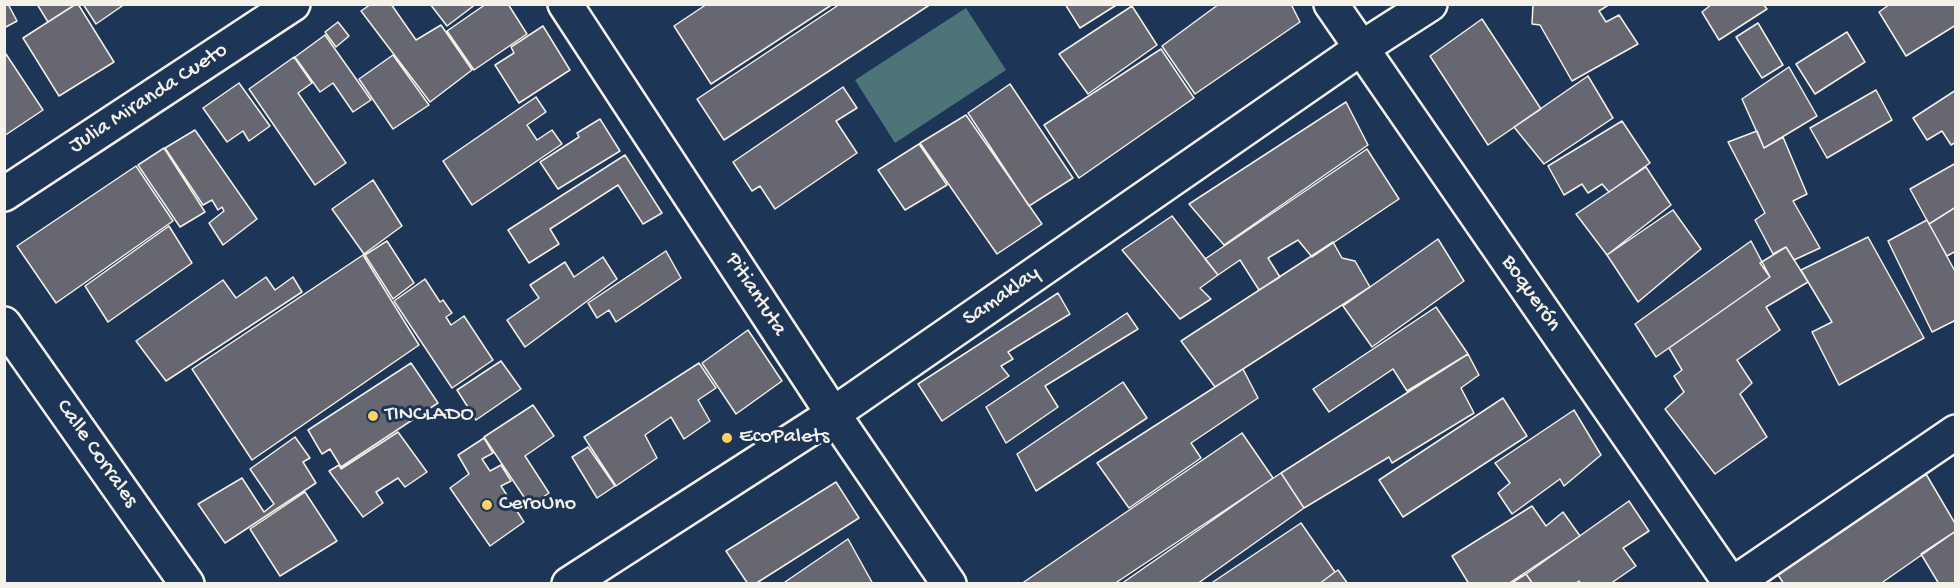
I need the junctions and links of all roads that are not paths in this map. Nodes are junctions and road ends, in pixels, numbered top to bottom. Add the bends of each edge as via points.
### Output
1 (293, 4) edge
2 (565, 4) edge
3 (1331, 4) edge
4 (1430, 4) edge
5 (1360, 49) junction
6 (4, 194) edge
7 (4, 324) edge
8 (833, 414) junction
9 (1956, 432) edge
10 (187, 584) edge
11 (569, 584) edge
12 (949, 584) edge
13 (1732, 584) edge

1 - 6 street, Julia Miranda Cueto
2 - 8 street, Pitiantuta
3 - 5 street, Boquerón
4 - 5 street, Samaklay
5 - 8 street, Samaklay
5 - 13 street, Boquerón
7 - 10 street, Calle Corrales
8 - 11 street, Samaklay
8 - 12 street, Pitiantuta
9 - 13 street

